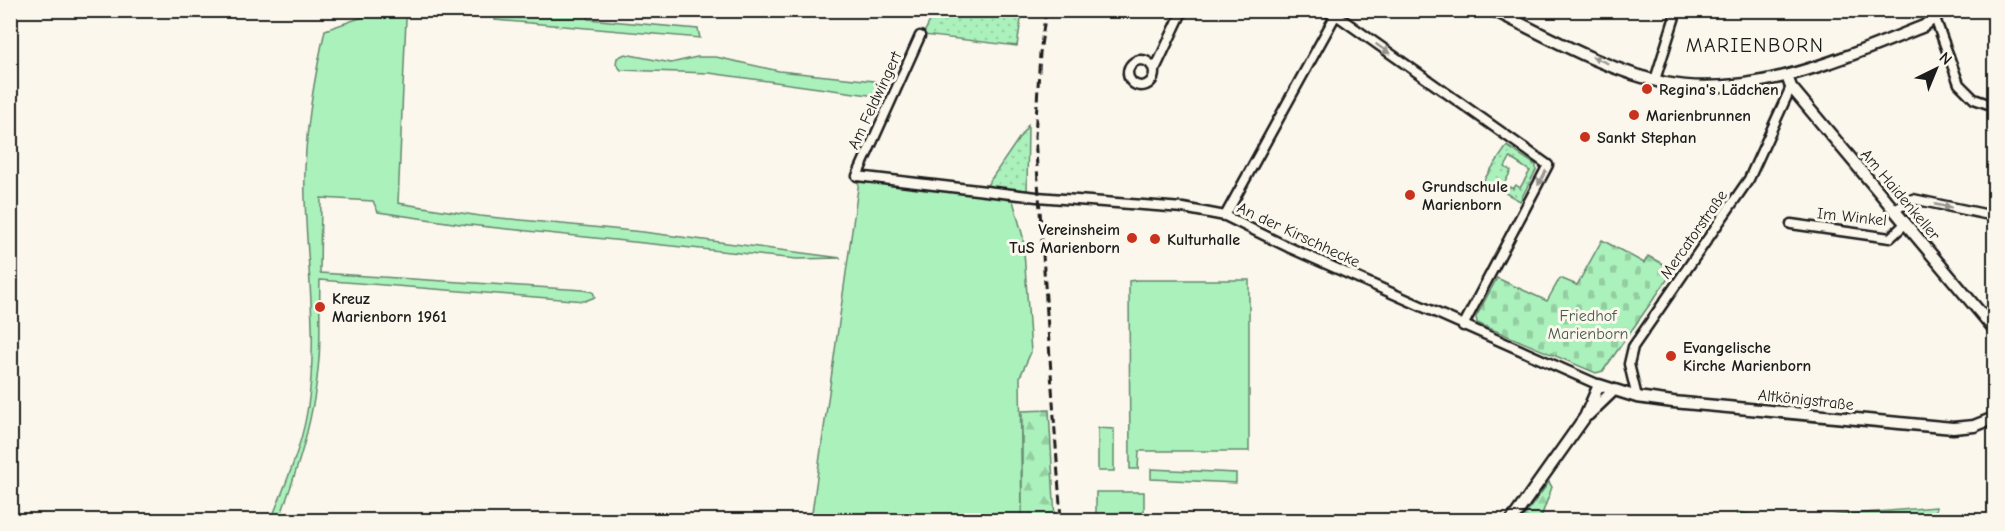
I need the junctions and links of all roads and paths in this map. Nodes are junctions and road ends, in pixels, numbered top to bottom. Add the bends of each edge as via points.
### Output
1 (1183, 10) edge
2 (1324, 10) edge
3 (1493, 10) edge
4 (1677, 10) edge
5 (1337, 13) edge
6 (1939, 14) edge
7 (920, 36) dead end
8 (1153, 68) dead end
9 (1655, 80) junction
10 (1789, 82) junction
11 (1995, 106) edge
12 (857, 176) joint
13 (1895, 210) junction
14 (1225, 216) junction
15 (1995, 216) edge
16 (1906, 223) junction
17 (1791, 224) dead end
18 (1463, 326) junction
19 (1995, 329) edge
20 (1599, 385) junction
21 (1613, 391) junction
22 (1637, 397) junction
23 (1585, 417) junction
24 (1995, 418) edge
25 (1512, 520) edge

1 - 8 street
2 - 5 street
9 -> 3 street
4 - 9 street
5 - 14 street
5 -> 18 street via 1548,165
6 - 10 street via 1924,26
6 - 11 street via 1959,84 1974,99
7 - 12 street, Am Feldwingert
9 - 10 street via 1703,86
10 - 13 street, Am Haidenkeller
10 - 22 street, Mercatorstraße via 1749,179 1633,347 1629,364
12 - 14 street, An der Kirschhecke via 1037,197 1183,208
13 -> 15 street via 1913,200
13 - 16 street, Am Haidenkeller
14 - 18 street, An der Kirschhecke
16 - 17 street, Im Winkel via 1890,238
16 - 19 street, Am Haidenkeller
18 - 20 street, An der Kirschhecke
20 - 21 street, Altkönigstraße
20 - 23 street
21 - 22 street, Altkönigstraße
21 - 23 street
22 - 24 street, Altkönigstraße via 1953,428
23 - 25 street

